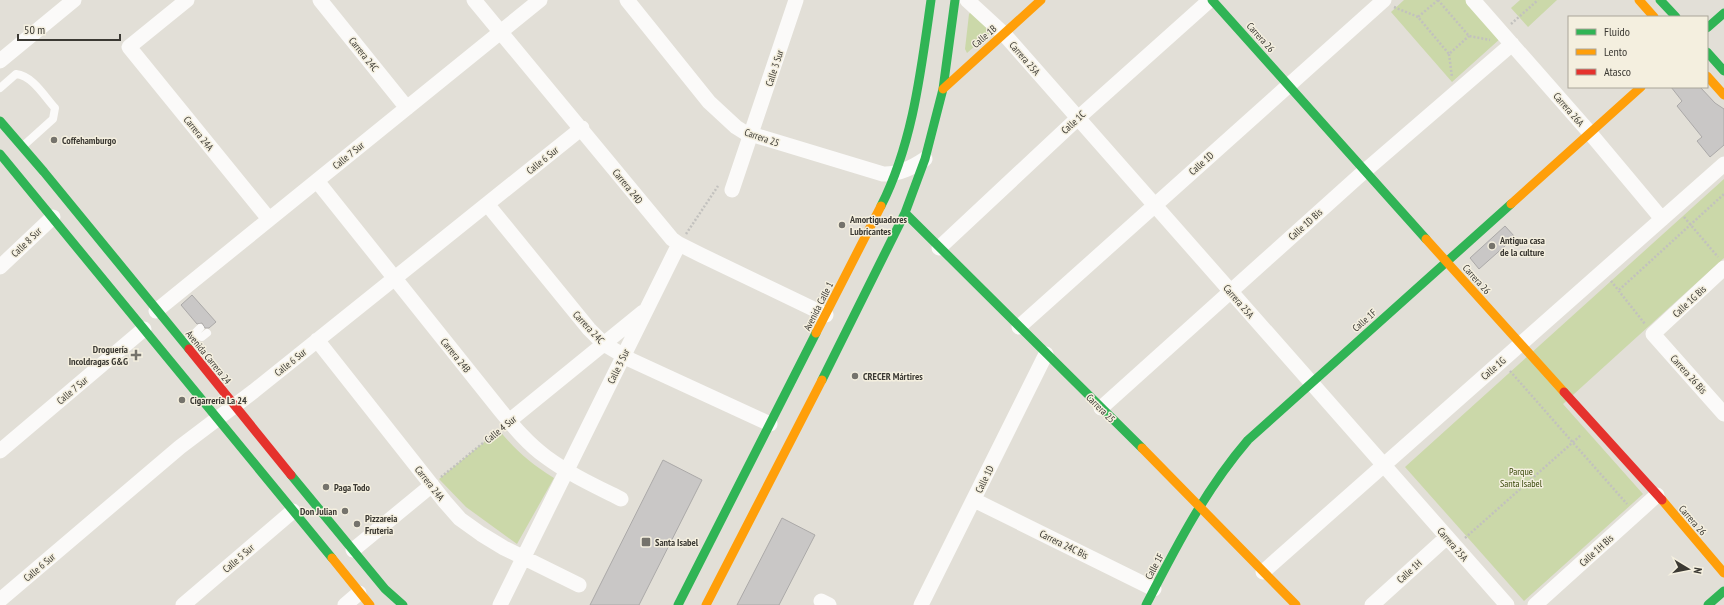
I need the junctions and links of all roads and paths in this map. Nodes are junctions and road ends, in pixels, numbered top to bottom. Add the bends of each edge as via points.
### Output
1 (74, 0) edge
2 (320, 0) edge
3 (474, 0) edge
4 (540, 0) edge
5 (627, 0) edge
6 (796, 0) edge
7 (931, 0) edge
8 (955, 0) edge
9 (968, 0) edge
10 (1041, 0) edge
11 (1211, 0) edge
12 (1438, 0) edge
13 (1474, 0) edge
14 (1538, 0) edge
15 (1639, 0) edge
16 (1660, 0) edge
17 (1383, 1) edge
18 (180, 2) edge
19 (1724, 13) edge
20 (1653, 16) edge
21 (1675, 16) edge
22 (1418, 17) junction
23 (1708, 27) edge
24 (500, 32) junction
25 (1501, 32) junction
26 (1004, 34) junction
27 (1512, 44) junction
28 (1708, 53) edge
29 (1449, 54) junction
30 (0, 60) edge
31 (1724, 71) edge
32 (1708, 77) edge
33 (1289, 86) junction
34 (0, 88) edge
35 (1641, 88) edge
36 (943, 89) junction
37 (1454, 94) junction
38 (1724, 95) edge
39 (407, 108) junction
40 (1078, 118) junction
41 (0, 121) edge
42 (582, 128) junction
43 (1590, 133) junction
44 (751, 135) junction
45 (22, 146) junction
46 (1, 156) edge
47 (925, 159) junction
48 (1724, 164) edge
49 (1365, 171) junction
50 (896, 173) junction
51 (316, 181) junction
52 (727, 185) joint
53 (1724, 194) edge
54 (487, 204) junction
55 (1154, 205) junction
56 (1676, 207) junction
57 (905, 213) junction
58 (53, 217) junction
59 (269, 219) junction
60 (1662, 219) junction
61 (1691, 225) junction
62 (679, 244) junction
63 (939, 248) junction
64 (1446, 262) junction
65 (1722, 263) edge
66 (0, 268) edge
67 (1604, 271) junction
68 (394, 278) junction
69 (1619, 290) junction
70 (1231, 291) junction
71 (647, 308) junction
72 (156, 311) junction
73 (826, 315) junction
74 (1019, 327) junction
75 (144, 329) junction
76 (201, 332) dead end
77 (1653, 334) junction
78 (317, 340) junction
79 (184, 344) junction
80 (604, 344) junction
81 (1521, 344) junction
82 (1046, 354) junction
83 (623, 356) junction
84 (1508, 368) dead end
85 (1311, 382) junction
86 (234, 406) junction
87 (1101, 408) junction
88 (1724, 414) edge
89 (217, 418) junction
90 (509, 421) junction
91 (770, 424) junction
92 (1583, 433) dead end
93 (1573, 443) junction
94 (0, 451) edge
95 (1384, 465) junction
96 (567, 471) junction
97 (432, 485) junction
98 (1657, 495) junction
99 (621, 499) dead end
100 (974, 500) junction
101 (1199, 505) junction
102 (293, 511) junction
103 (1636, 514) junction
104 (1451, 542) junction
105 (353, 550) junction
106 (524, 557) junction
107 (1263, 572) junction
108 (1724, 573) edge
109 (579, 585) dead end
110 (1154, 589) junction
111 (1724, 591) edge
112 (360, 593) junction
113 (0, 600) edge
114 (184, 605) edge
115 (345, 605) edge
116 (370, 605) edge
117 (403, 605) edge
118 (500, 605) edge
119 (678, 605) edge
120 (706, 605) edge
121 (921, 605) edge
122 (1146, 605) edge
123 (1296, 605) edge
124 (1372, 605) edge
125 (1507, 605) edge
126 (1535, 605) edge
127 (1708, 605) edge

1 - 30 street
2 - 39 street, Carrera 24C
3 - 24 street, Carrera 24D
4 - 24 street, Calle 7 Sur
5 - 44 street, Carrera 25 via 709,102 736,127
6 - 44 street, Calle 3 Sur
7 - 50 main road, Avenida Calle 1 via 914,111
8 - 36 main road
9 - 26 street, Carrera 25A
10 - 26 main road, Calle 1B
11 - 33 main road, Carrera 26
11 - 40 street, Calle 1C
12 - 22 path
12 - 29 path via 1469,36
13 - 25 street, Carrera 26A
14 - 25 path
15 - 20 main road
16 - 21 main road
17 - 22 path
17 - 33 street, Calle 1D
18 - 59 street, Carrera 24A via 129,47
19 - 23 main road
22 - 29 path
24 - 39 street, Calle 7 Sur
24 - 42 street, Carrera 24D
25 - 27 street, Carrera 26A
26 - 36 main road, Calle 1B
26 - 40 street, Carrera 25A
27 - 37 street, Calle 1D Bis
27 - 43 street, Carrera 26A
28 - 31 main road
29 - 37 path
32 - 38 main road
33 - 49 main road, Carrera 26
33 - 55 street, Calle 1D
34 - 45 lane via 16,74 24,75 55,108 53,118
35 - 43 main road, Calle 1F
36 - 47 main road
37 - 49 street, Calle 1D Bis
39 - 51 street, Calle 7 Sur
40 - 55 street, Carrera 25A
40 - 63 street, Calle 1C
41 - 45 main road, Avenida Carrera 24
42 - 54 street, Calle 6 Sur
42 - 62 street, Carrera 24D via 665,232
43 - 60 street, Carrera 26A
43 - 64 main road, Calle 1F
44 - 50 street, Carrera 25 via 883,174
44 - 52 street, Calle 3 Sur
45 - 72 main road, Avenida Carrera 24
46 - 58 main road
47 - 50 street, Carrera 25 via 914,167
47 - 57 main road
48 - 56 street, Calle 1G
49 - 64 main road, Carrera 26
49 - 70 street, Calle 1D Bis
50 - 73 main road, Avenida Calle 1
51 - 59 street, Calle 7 Sur
51 - 68 street, Carrera 24B
52 - 62 path
53 - 61 path
54 - 68 street, Calle 6 Sur
54 - 80 street, Carrera 24C
55 - 70 street, Carrera 25A
55 - 74 street, Calle 1D
56 - 60 street, Calle 1G
56 - 61 path
57 - 63 main road, Carrera 25
57 - 120 main road
58 - 66 street, Calle 8 Sur
58 - 75 main road
59 - 72 street, Calle 7 Sur via 187,293
60 - 67 street, Calle 1G
61 - 65 path
61 - 69 path
62 - 71 street, Calle 3 Sur
62 - 73 street, Carrera 24D
63 - 74 main road, Carrera 25
64 - 81 main road, Carrera 26
64 - 85 main road, Calle 1F
65 - 77 street, Calle 1G Bis
67 - 69 path
67 - 81 street, Calle 1G
68 - 78 street, Calle 6 Sur
68 - 90 street, Carrera 24B
69 - 77 path
70 - 85 street, Carrera 25A
70 - 87 street, Calle 1D Bis
71 - 80 street, Calle 4 Sur
71 - 83 street, Calle 3 Sur
72 - 79 main road, Avenida Carrera 24
73 - 91 main road, Avenida Calle 1
74 - 82 main road, Carrera 25
75 - 89 main road
75 - 94 street, Calle 7 Sur
76 - 79 lane
77 - 88 street, Carrera 26 Bis
78 - 86 street, Calle 6 Sur
78 - 97 street, Carrera 24A
79 - 86 main road, Avenida Carrera 24
80 - 83 street, Carrera 24C
80 - 90 street, Calle 4 Sur
81 - 95 street, Calle 1G
81 - 98 main road, Carrera 26
82 - 87 main road, Carrera 25
82 - 100 street, Calle 1D
83 - 91 street, Carrera 24C
83 - 96 street, Calle 3 Sur
84 - 93 path
85 - 95 street, Carrera 25A
85 - 101 main road, Calle 1F via 1236,452
86 - 89 street, Calle 6 Sur
86 - 105 main road, Avenida Carrera 24
87 - 101 main road, Carrera 25
89 - 102 main road
89 - 113 street, Calle 6 Sur
90 - 96 street, Carrera 24B via 545,456
90 - 97 path, Calle 4 Sur
91 - 119 main road, Avenida Calle 1
92 - 93 path
93 - 103 path
93 - 104 path
95 - 104 street, Carrera 25A
95 - 107 street, Calle 1G
96 - 99 street, Carrera 24B
96 - 106 street, Calle 3 Sur
97 - 105 street
97 - 106 street, Carrera 24A via 460,519 504,548
98 - 103 street, Calle 1H Bis
98 - 108 main road, Carrera 26
100 - 110 street, Carrera 24C Bis
100 - 121 street, Calle 1D
101 - 107 main road, Carrera 25
101 - 110 main road, Calle 1F
102 - 112 main road
102 - 114 street, Calle 5 Sur
103 - 126 street, Calle 1H Bis
104 - 124 street, Calle 1H
104 - 125 street, Carrera 25A
105 - 117 main road, Avenida Carrera 24 via 385,589
106 - 109 street, Carrera 24A
106 - 118 street, Calle 3 Sur
107 - 123 main road, Carrera 25
110 - 122 main road, Calle 1F
111 - 127 main road
112 - 115 street
112 - 116 main road

